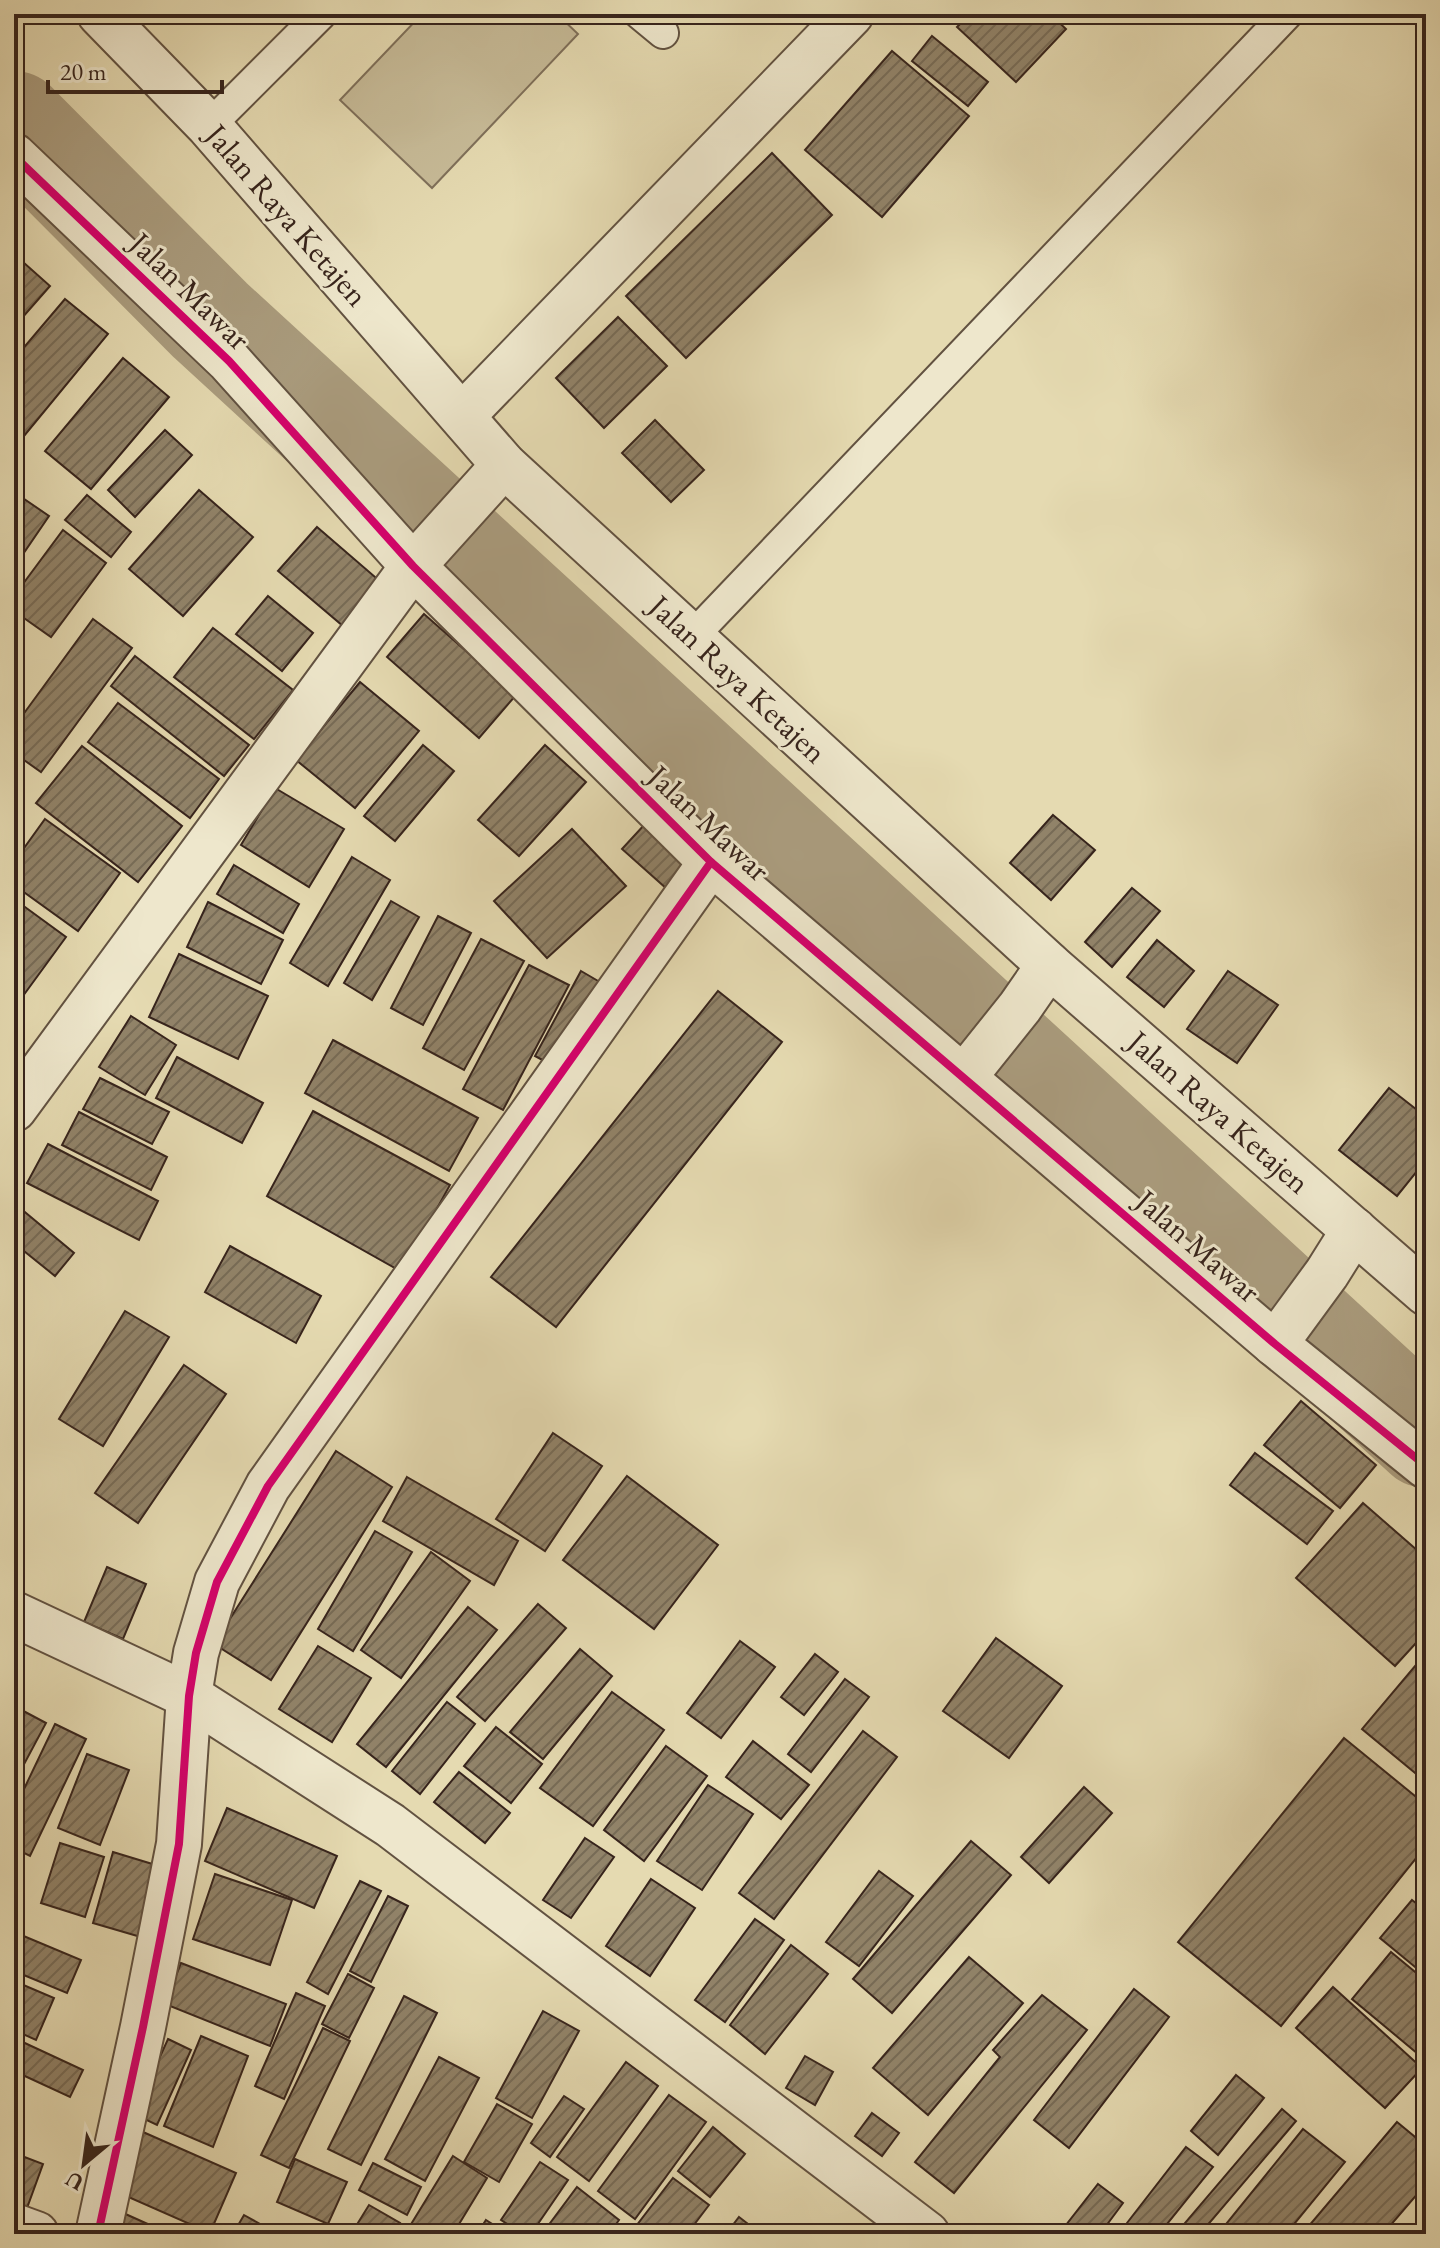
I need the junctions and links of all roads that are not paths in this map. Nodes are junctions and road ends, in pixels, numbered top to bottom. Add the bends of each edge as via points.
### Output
1 (100, 14) edge
2 (321, 14) edge
3 (640, 14) edge
4 (851, 14) edge
5 (1287, 14) edge
6 (663, 33) dead end
7 (209, 126) junction
8 (14, 156) edge
9 (463, 415) junction
10 (492, 478) junction
11 (425, 553) junction
12 (692, 637) junction
13 (711, 862) junction
14 (1049, 965) junction
15 (970, 1069) junction
16 (14, 1109) edge
17 (1354, 1230) junction
18 (1426, 1293) edge
19 (1283, 1333) junction
20 (1426, 1466) edge
21 (14, 1614) edge
22 (189, 1696) junction
23 (14, 2226) edge
24 (36, 2234) edge
25 (98, 2234) edge
26 (927, 2234) edge

1 - 7 street, Jalan Raya Ketajen
2 - 7 lane
3 - 6 lane
4 - 9 street
5 - 12 lane
7 - 9 street, Jalan Raya Ketajen
8 - 11 street, Jalan Mawar
9 - 10 street, Jalan Raya Ketajen
10 - 11 street
10 - 12 street, Jalan Raya Ketajen
11 - 13 street, Jalan Mawar
11 - 16 street
12 - 14 street, Jalan Raya Ketajen
13 - 15 street, Jalan Mawar
13 - 22 street via 268,1486 217,1582
14 - 15 street
14 - 17 street, Jalan Raya Ketajen
15 - 19 street, Jalan Mawar
17 - 18 street, Jalan Raya Ketajen
17 - 19 street
19 - 20 street, Jalan Mawar
21 - 22 street
22 - 25 street via 179,1844
22 - 26 street via 390,1825
23 - 24 street

